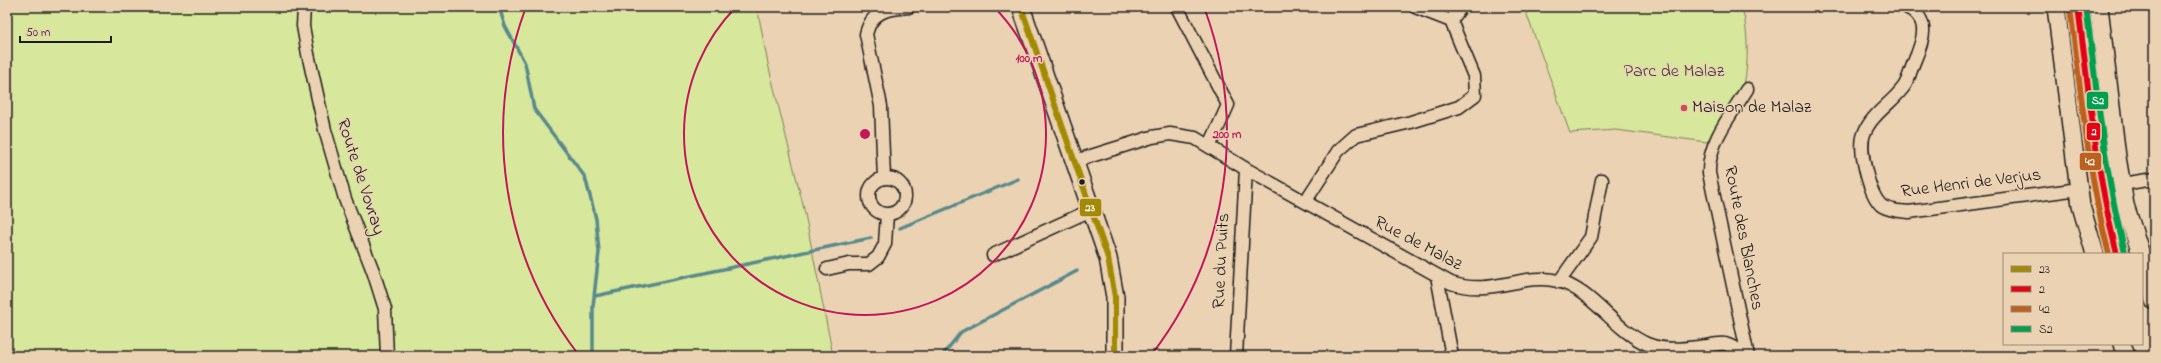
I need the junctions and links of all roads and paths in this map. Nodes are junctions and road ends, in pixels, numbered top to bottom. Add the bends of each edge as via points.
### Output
1 (304, 7) edge
2 (909, 7) edge
3 (1021, 7) edge
4 (1177, 7) edge
5 (1415, 7) edge
6 (1461, 7) edge
7 (1906, 7) edge
8 (2056, 7) edge
9 (2099, 7) edge
10 (1451, 20) junction
11 (1747, 89) dead end
12 (1210, 146) junction
13 (1075, 161) junction
14 (1246, 169) junction
15 (884, 178) junction
16 (2154, 179) edge
17 (1602, 180) dead end
18 (2122, 184) junction
19 (2079, 189) junction
20 (1305, 202) junction
21 (1091, 210) junction
22 (887, 214) junction
23 (2095, 253) edge
24 (2141, 253) edge
25 (993, 255) dead end
26 (2143, 262) edge
27 (827, 269) dead end
28 (1437, 276) junction
29 (1559, 282) junction
30 (2154, 302) edge
31 (2122, 345) edge
32 (1748, 355) edge
33 (387, 356) edge
34 (1116, 356) edge
35 (1236, 356) edge
36 (1452, 356) edge
37 (2126, 356) edge

1 - 33 street, Route de Vovray via 303,26 325,130 345,199 385,309
2 - 15 street via 888,9 876,15 868,24 866,34 881,106
3 - 13 street
4 - 12 street via 1228,105
5 - 10 street
6 - 10 street
7 - 19 street, Rue Henri de Verjus via 1920,20 1924,32 1923,41 1905,84 1869,124 1862,144 1869,183 1881,205 1894,211 1909,212
8 - 19 street
9 - 18 street
10 - 20 street via 1474,76 1475,96 1460,107 1356,135 1338,152
11 - 32 street, Route des Blanches via 1720,132 1709,164 1709,173
12 - 13 street, Rue de Malaz via 1195,138 1170,134 1126,143
12 - 14 street, Rue de Malaz
13 - 21 street
14 - 20 street, Rue de Malaz
14 - 35 street, Rue du Puits
15 - 22 street via 870,189 869,198 878,212
15 - 22 street via 892,178 900,183 905,195 902,207
16 - 18 street
17 - 29 street via 1591,237
18 - 24 street via 2125,205
19 - 23 street via 2081,206
20 - 28 street, Rue de Malaz
21 - 25 street
21 - 34 street via 1108,258 1115,297
22 - 27 street via 885,244 878,258 869,264 849,264
26 - 30 street
28 - 29 street, Rue de Malaz via 1461,287 1478,289 1530,280
28 - 36 street
29 - 32 street, Rue de Malaz via 1582,293 1622,328 1648,344 1678,349 1724,344
31 - 37 street

